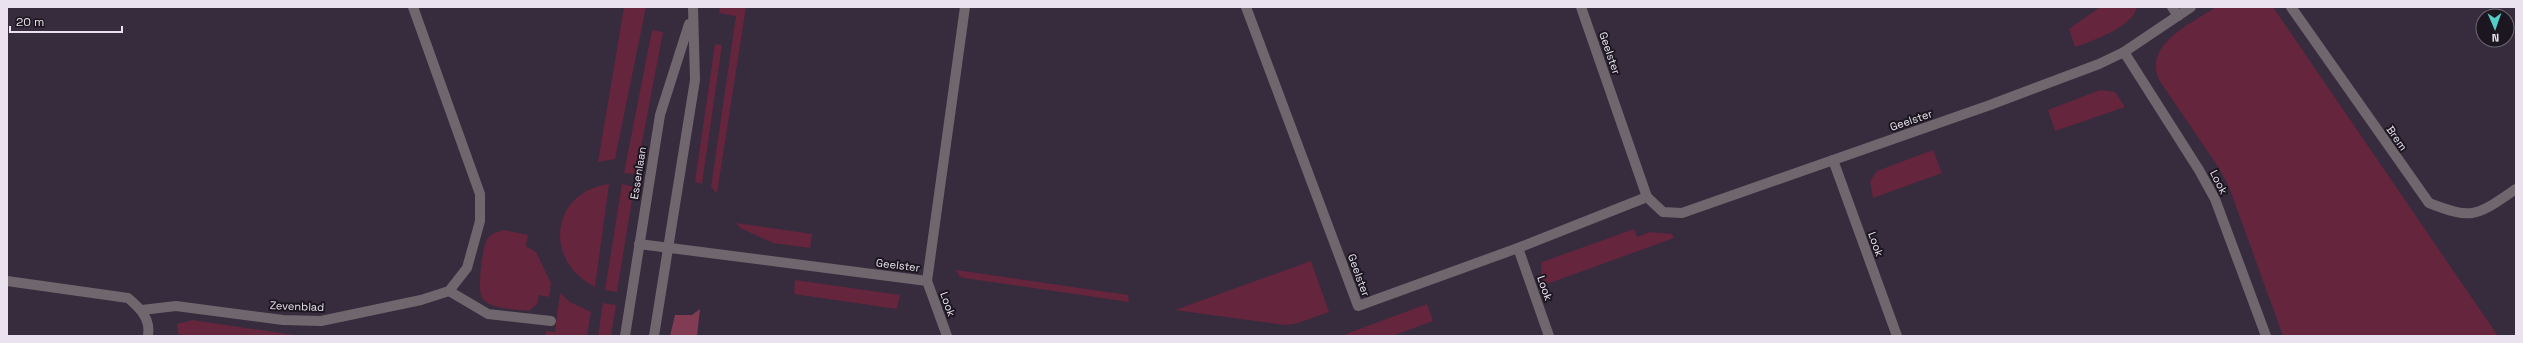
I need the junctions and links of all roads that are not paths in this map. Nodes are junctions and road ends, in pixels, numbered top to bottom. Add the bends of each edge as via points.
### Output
1 (413, 7) edge
2 (693, 7) edge
3 (965, 7) edge
4 (1246, 7) edge
5 (1581, 7) edge
6 (2172, 7) edge
7 (2191, 7) edge
8 (2291, 7) edge
9 (2178, 16) junction
10 (691, 18) junction
11 (2124, 52) junction
12 (1833, 160) junction
13 (2516, 189) edge
14 (1647, 197) junction
15 (639, 244) junction
16 (669, 247) junction
17 (1518, 248) junction
18 (7, 281) edge
19 (926, 281) junction
20 (450, 291) junction
21 (142, 310) junction
22 (551, 321) dead end
23 (148, 336) edge
24 (625, 336) edge
25 (654, 336) edge
26 (947, 336) edge
27 (1549, 336) edge
28 (1897, 336) edge
29 (2266, 336) edge

1 - 20 street via 480,194 479,226 467,268
2 - 10 street, Essenlaan
3 - 19 street, Geelster
4 - 17 street, Geelster via 1358,306
5 - 14 street, Geelster
6 - 9 street
7 - 9 street, Geelster
8 - 13 street, Brem via 2429,204 2458,214 2482,212
9 - 11 street, Geelster
10 - 15 street, Essenlaan via 660,115
10 - 16 street, Essenlaan via 694,80
11 - 12 street, Geelster via 1990,105
11 - 29 street, Look via 2215,198
12 - 14 street, Geelster via 1682,213 1663,212
12 - 28 street, Look
14 - 17 street, Geelster
15 - 16 street, Geelster
15 - 24 street, Essenlaan
16 - 19 street, Geelster
16 - 25 street, Essenlaan
17 - 27 street, Look
18 - 21 street via 128,298
19 - 26 street, Look
20 - 21 street, Zevenblad via 421,300 321,321 283,320 176,306
20 - 22 street via 488,314
21 - 23 street via 149,329

